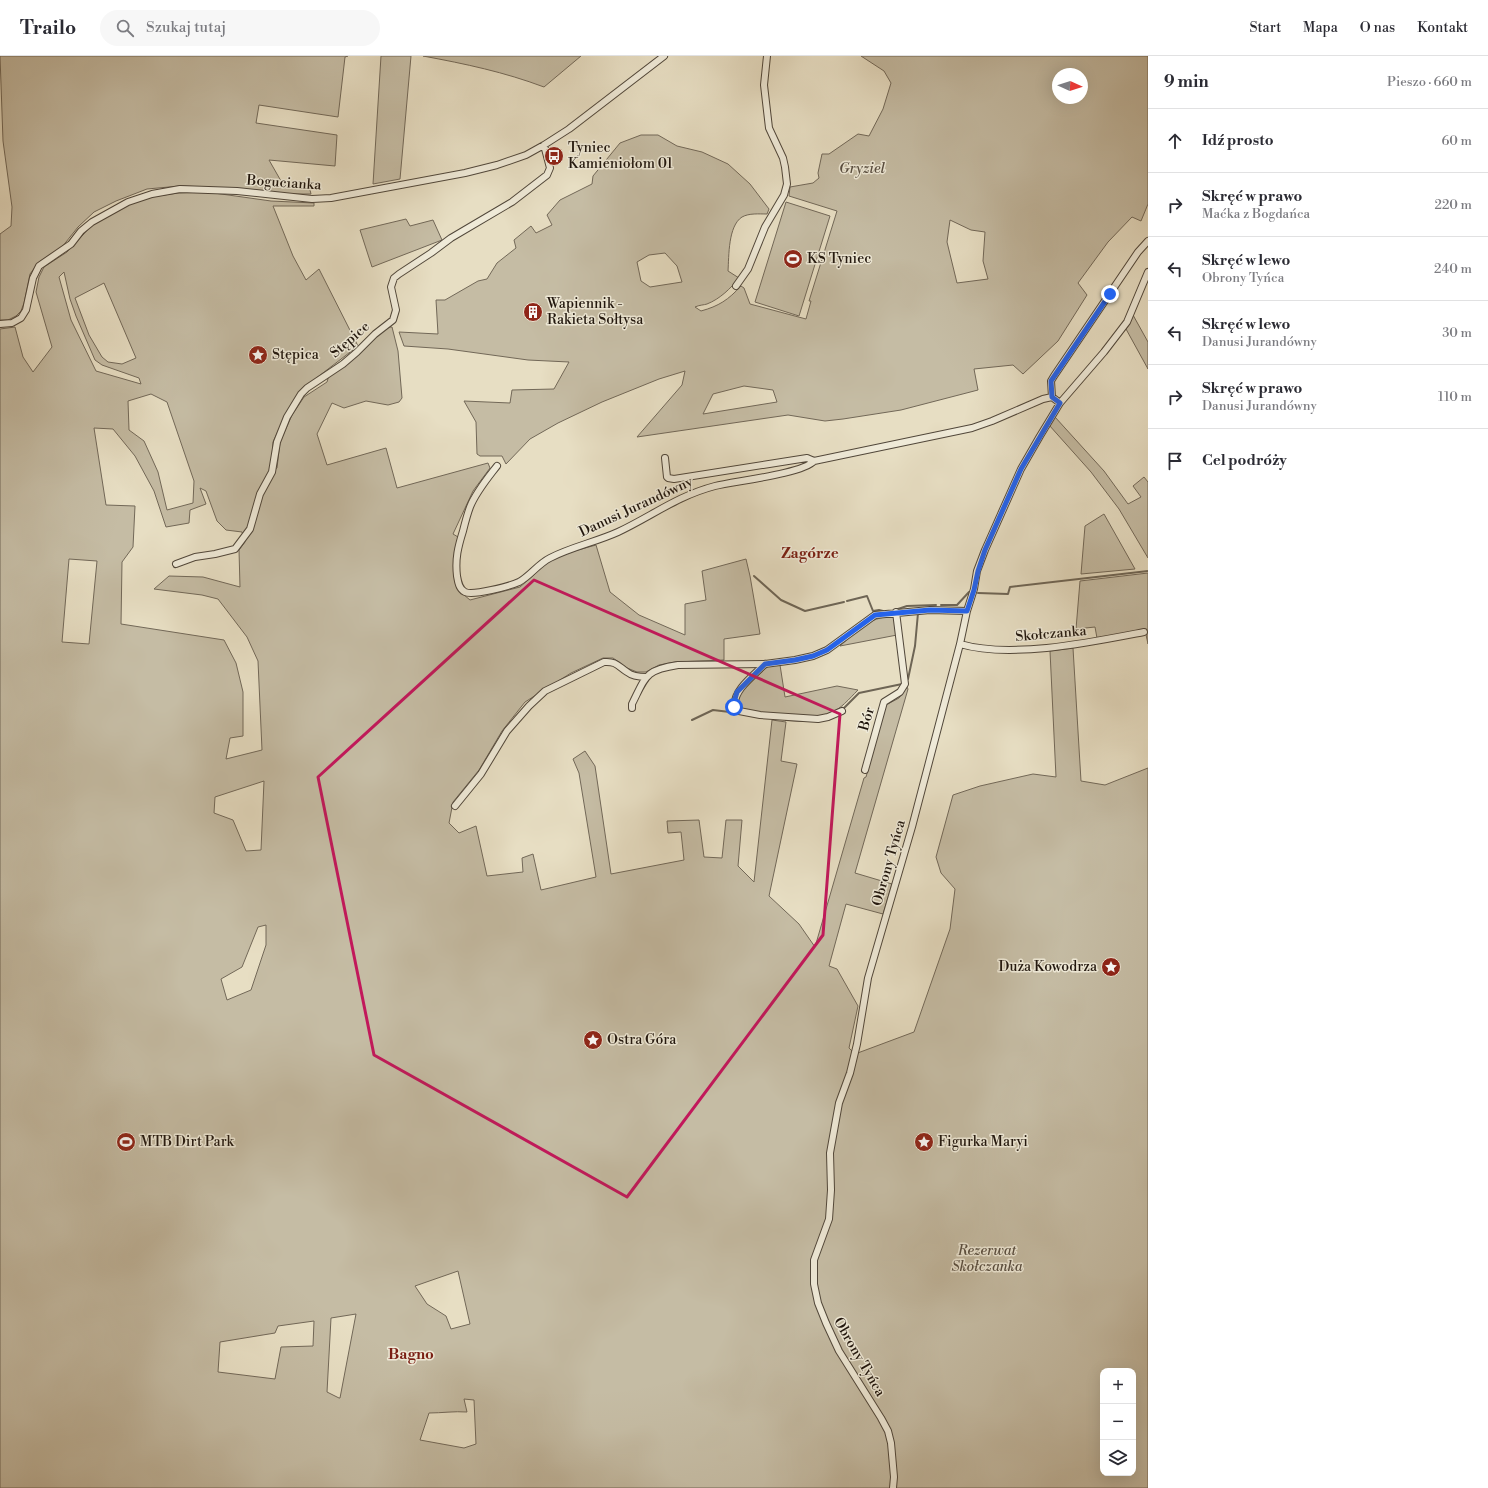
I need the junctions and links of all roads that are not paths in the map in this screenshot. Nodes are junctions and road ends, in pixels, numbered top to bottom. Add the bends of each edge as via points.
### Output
1 (664, 56) edge
2 (767, 56) edge
3 (544, 145) junction
4 (1148, 241) edge
5 (1148, 272) edge
6 (736, 286) dead end
7 (0, 324) edge
8 (1052, 397) junction
9 (1060, 403) junction
10 (665, 458) dead end
11 (814, 461) junction
12 (497, 466) dead end
13 (176, 564) dead end
14 (967, 611) junction
15 (896, 612) junction
16 (1144, 632) dead end
17 (960, 644) junction
18 (765, 664) junction
19 (646, 678) junction
20 (632, 708) dead end
21 (842, 711) dead end
22 (865, 770) dead end
23 (455, 806) dead end
24 (893, 1488) edge

1 - 3 street, Bogucianka via 569,129
2 - 6 street via 764,85 769,128 783,158 787,184 784,195 765,227 748,269
3 - 7 street, Bogucianka via 526,155 465,173 331,198 312,199 205,189 180,189 152,194 128,202 92,222 70,244 39,266 33,278 26,310 21,318 12,323
3 - 13 street, Stępice via 550,168 547,175 512,202 451,238 394,278 391,287 396,310 393,320 374,334 343,364 301,394 287,417 277,442 272,472 260,494 250,529 235,549 195,557
4 - 8 street via 1054,376 1051,381
5 - 9 street, Obrony Tyńca via 1127,322
8 - 9 street
8 - 11 street, Danusi Jurandówny via 972,428
9 - 14 street, Obrony Tyńca via 1021,469 985,550
10 - 11 street via 667,477 674,479 807,458
11 - 12 street, Danusi Jurandówny via 791,471 697,491 679,498 618,532 549,558 519,582 470,594 461,589 458,582 457,552 470,506
14 - 15 street
14 - 17 street, Obrony Tyńca
15 - 18 street via 875,615 827,650 813,656
15 - 22 street, Bór via 904,684 900,692 884,702
16 - 17 street, Skołczanka via 1028,649 988,650
17 - 24 street, Obrony Tyńca via 912,827 868,978 857,1044 831,1140 829,1219 814,1260 814,1284 826,1323 846,1363 888,1431
18 - 19 street via 678,665 657,669
18 - 21 street via 737,692 734,707 739,711 818,719
19 - 20 street
19 - 23 street via 635,676 610,661 545,691 507,731 481,774

